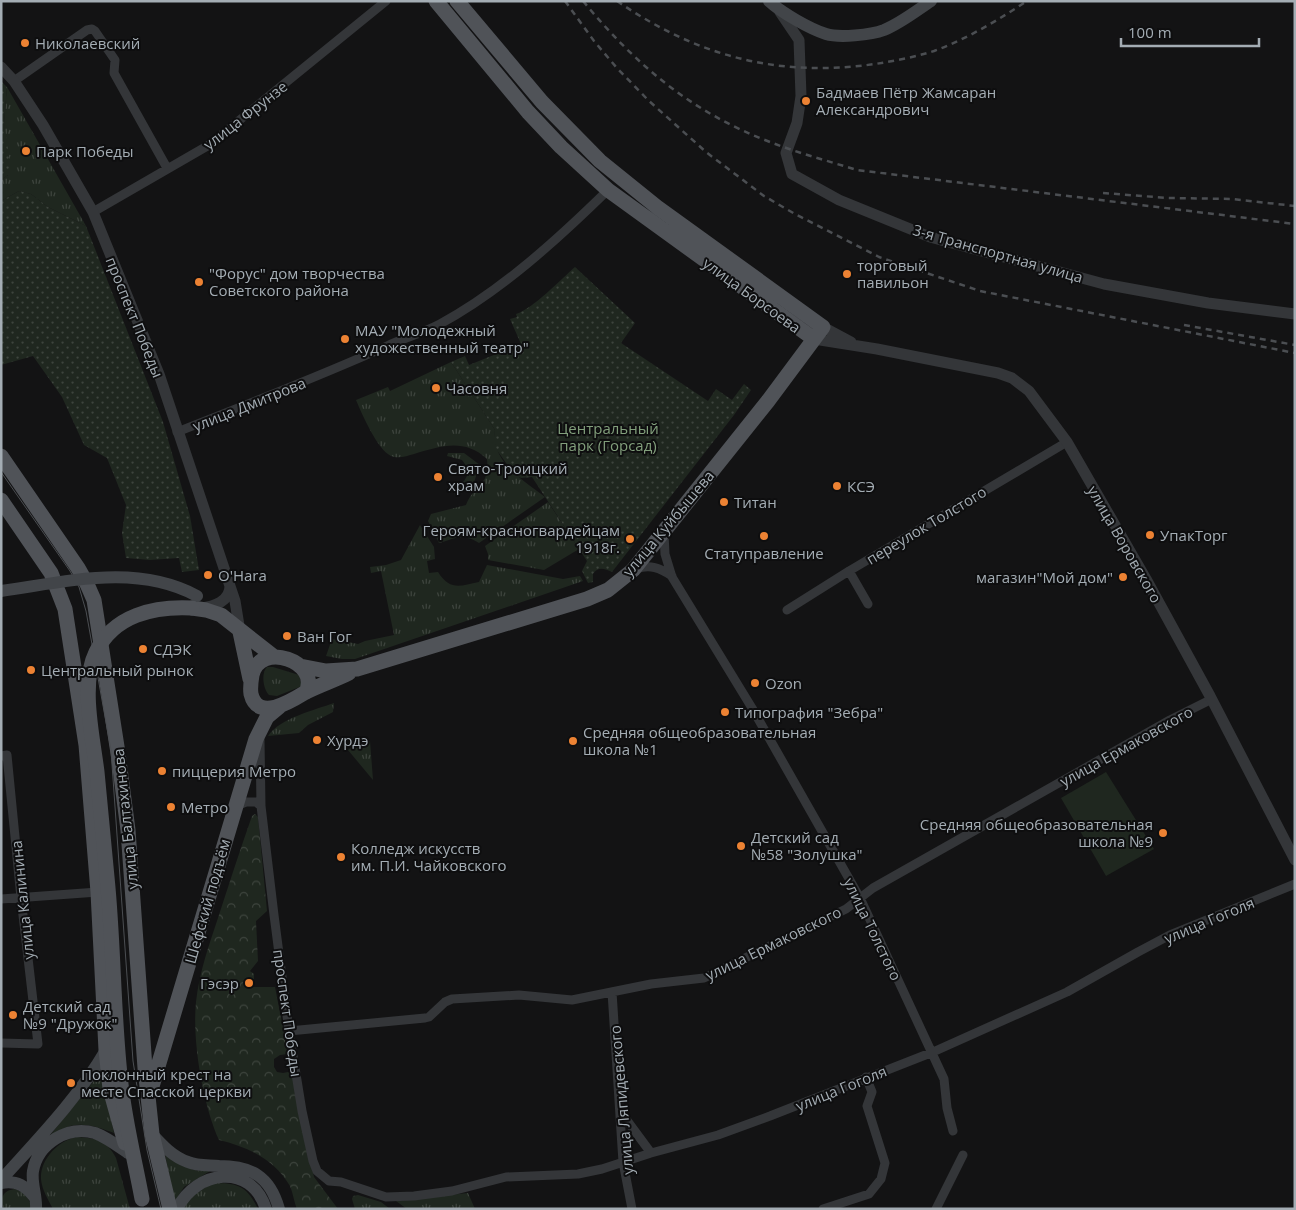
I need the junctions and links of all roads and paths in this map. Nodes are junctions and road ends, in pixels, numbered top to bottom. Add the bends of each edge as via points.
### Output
1 (386, 1) edge
2 (436, 1) edge
3 (457, 1) edge
4 (769, 1) edge
5 (931, 1) edge
6 (780, 12) junction
7 (1, 67) edge
8 (14, 81) junction
9 (168, 168) junction
10 (608, 190) junction
11 (93, 212) junction
12 (1295, 314) edge
13 (819, 333) junction
14 (177, 432) junction
15 (1067, 442) junction
16 (1, 456) edge
17 (1, 500) edge
18 (664, 530) junction
19 (633, 570) junction
20 (849, 571) junction
21 (672, 576) junction
22 (230, 586) junction
23 (1, 591) edge
24 (868, 604) dead end
25 (208, 605) junction
26 (787, 610) dead end
27 (240, 632) junction
28 (273, 656) junction
29 (300, 666) junction
30 (356, 668) junction
31 (251, 682) junction
32 (306, 692) junction
33 (1212, 699) junction
34 (279, 707) junction
35 (260, 729) junction
36 (4, 755) edge
37 (261, 806) junction
38 (234, 807) junction
39 (1295, 860) edge
40 (1295, 884) edge
41 (98, 892) junction
42 (21, 898) junction
43 (860, 898) junction
44 (1, 899) edge
45 (612, 992) junction
46 (289, 1031) junction
47 (1, 1043) edge
48 (106, 1050) junction
49 (933, 1052) junction
50 (866, 1077) junction
51 (148, 1102) junction
52 (620, 1110) junction
53 (953, 1131) dead end
54 (152, 1134) junction
55 (128, 1153) junction
56 (651, 1153) junction
57 (963, 1155) dead end
58 (623, 1162) junction
59 (1, 1182) edge
60 (360, 1188) joint
61 (144, 1204) edge
62 (38, 1206) edge
63 (170, 1209) edge
64 (177, 1209) edge
65 (266, 1209) edge
66 (279, 1209) edge
67 (632, 1209) edge
68 (823, 1209) edge
69 (936, 1209) edge

1 - 9 street, улица Фрунзе via 209,146
2 - 10 main road, улица Борсоева via 528,112 561,148
3 - 13 main road, улица Борсоева via 542,102 600,161
4 - 6 main road
5 - 6 main road via 884,30 860,35 827,34
6 - 12 street, 3-я Транспортная улица via 800,40 801,96 797,123 786,153 792,174 839,200 930,237 1104,284 1208,303
7 - 8 street, проспект Победы
8 - 9 street via 92,29 115,60 114,72
8 - 11 street, проспект Победы
9 - 11 street, улица Фрунзе
10 - 13 main road, улица Борсоева
10 - 14 street, улица Дмитрова via 515,273 438,326
11 - 14 street, проспект Победы via 159,374
13 - 15 street, улица Воровского via 859,346 1012,378 1029,391
13 - 18 main road, улица Куйбышева
14 - 22 street, проспект Победы
15 - 20 street, переулок Толстого
15 - 33 street, улица Воровского
16 - 51 main road, улица Балтахинова via 78,568 94,600 128,830
17 - 41 main road, улица Балтахинова via 51,573 65,609 86,745
18 - 19 main road, улица Куйбышева
18 - 21 street, улица Толстого via 665,554
19 - 21 street via 652,566
19 - 30 main road, улица Куйбышева via 608,590 587,599
20 - 24 street
20 - 26 street, переулок Толстого
21 - 43 street, улица Толстого via 752,708
22 - 25 street via 228,595
22 - 27 street, проспект Победы
23 - 25 main road, bridge via 133,576 175,585
25 - 27 main road, улица Куйбышева
25 - 61 main road, bridge via 155,610 120,624 95,654 90,675 89,704 108,879 121,1085
27 - 28 main road, улица Куйбышева
27 - 31 main road
28 - 29 main road, улица Куйбышева
28 - 31 main road via 257,664
29 - 30 main road, улица Куйбышева via 326,671
29 - 32 main road via 309,678
30 - 32 main road, улица Куйбышева
31 - 34 main road via 251,696 256,702 265,708
32 - 34 main road, улица Куйбышева
33 - 39 street, улица Воровского
33 - 43 street, улица Ермаковского via 1034,796
34 - 35 main road, Шефский подъём via 266,717
35 - 37 street, проспект Победы
35 - 38 main road, Шефский подъём
36 - 42 street, улица Калинина
37 - 38 street via 256,802 246,802
37 - 46 street, проспект Победы
38 - 51 main road, Шефский подъём
40 - 49 street, улица Гоголя via 1170,935 1067,992
41 - 42 street
41 - 48 main road, улица Балтахинова
42 - 44 street
42 - 47 street, улица Калинина via 38,1044
43 - 45 street, улица Ермаковского via 846,909 704,978
43 - 49 street, улица Толстого
45 - 46 street, улица Ермаковского via 572,1000 519,995 452,999 428,1018
45 - 52 street, улица Ляпидевского
46 - 60 street, проспект Победы via 313,1161 329,1181
48 - 55 main road, улица Балтахинова via 110,1089
48 - 59 main road via 96,1068
49 - 50 street, улица Гоголя
49 - 53 street, улица Толстого via 944,1079
50 - 56 street, улица Гоголя via 725,1132
50 - 68 street via 872,1092 867,1106 885,1163 881,1179 869,1194
51 - 54 main road, улица Балтахинова
52 - 56 street
52 - 58 street, улица Ляпидевского
54 - 63 main road, улица Балтахинова
54 - 66 main road via 171,1153 188,1162 238,1167 256,1174 271,1190
55 - 61 main road, улица Балтахинова
55 - 62 main road via 96,1134 80,1131 61,1135 47,1146 36,1162 33,1178
56 - 58 street, улица Гоголя
57 - 69 street
58 - 60 street, улица Гоголя via 578,1174 506,1177 414,1196 386,1197
58 - 67 street, улица Ляпидевского
59 - 62 main road via 20,1184 29,1189
64 - 65 main road via 194,1186 222,1176 248,1184 260,1196

